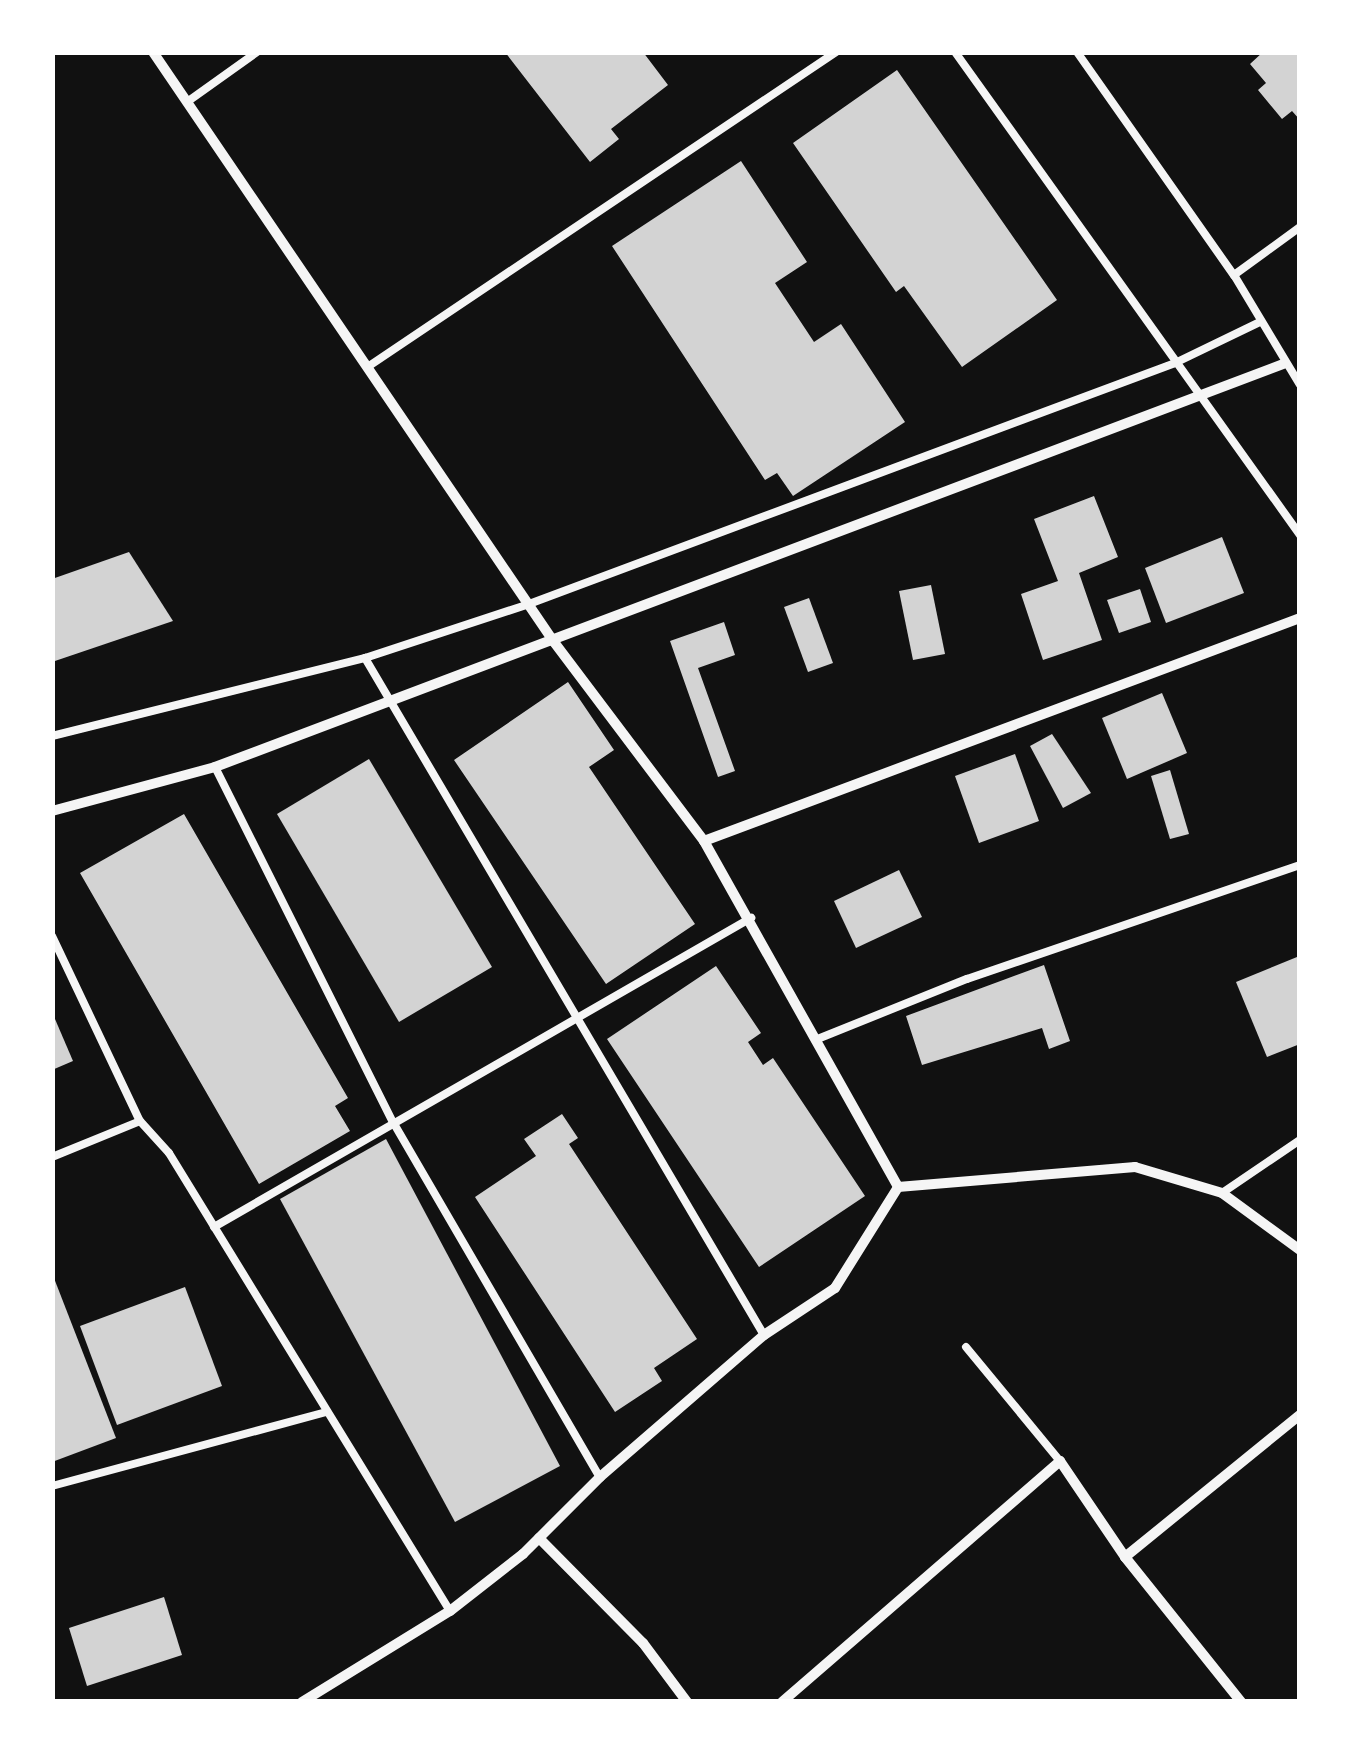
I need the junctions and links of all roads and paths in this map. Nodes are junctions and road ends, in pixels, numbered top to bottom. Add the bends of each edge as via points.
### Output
1 (153, 52) edge
2 (257, 52) edge
3 (836, 52) edge
4 (1077, 52) edge
5 (957, 53) edge
6 (187, 102) junction
7 (1300, 227) edge
8 (1234, 275) junction
9 (1260, 322) junction
10 (1175, 363) junction
11 (1283, 364) junction
12 (369, 366) junction
13 (1300, 385) edge
14 (1202, 400) junction
15 (1300, 534) edge
16 (529, 604) junction
17 (1300, 618) edge
18 (554, 642) junction
19 (365, 658) junction
20 (388, 696) junction
21 (52, 736) edge
22 (215, 767) junction
23 (52, 811) edge
24 (704, 841) junction
25 (1300, 865) edge
26 (751, 918) junction
27 (52, 936) edge
28 (580, 1022) junction
29 (816, 1040) junction
30 (140, 1121) junction
31 (393, 1122) junction
32 (1300, 1140) edge
33 (52, 1157) edge
34 (898, 1187) junction
35 (1222, 1193) junction
36 (214, 1228) junction
37 (1300, 1250) edge
38 (764, 1335) junction
39 (966, 1346) dead end
40 (327, 1412) junction
41 (1300, 1415) edge
42 (1060, 1461) junction
43 (600, 1477) junction
44 (52, 1486) edge
45 (539, 1538) junction
46 (1125, 1557) junction
47 (450, 1611) junction
48 (302, 1702) edge
49 (687, 1702) edge
50 (782, 1702) edge
51 (1241, 1702) edge

1 - 6 street
2 - 6 lane
3 - 12 lane
4 - 8 lane
5 - 10 lane
6 - 12 street
7 - 8 lane
8 - 9 lane
9 - 10 lane
9 - 11 lane
10 - 14 lane
10 - 16 lane
11 - 13 lane
11 - 14 street
12 - 16 street
14 - 15 lane
14 - 18 street
16 - 18 street
16 - 19 lane
17 - 24 street
18 - 20 street
18 - 24 street
19 - 20 lane
19 - 21 lane
20 - 22 street
20 - 28 lane
22 - 23 street
22 - 31 lane
24 - 26 street
25 - 29 lane via 967,980
26 - 28 lane
26 - 29 street
27 - 30 lane
28 - 31 lane
28 - 38 lane
29 - 34 street
30 - 33 lane
30 - 36 lane via 169,1153
31 - 36 lane
31 - 43 lane
32 - 35 lane
34 - 35 street via 1135,1167
34 - 38 street via 835,1288
35 - 37 street
36 - 40 lane
38 - 43 street
39 - 42 lane
40 - 44 lane
40 - 47 lane
41 - 46 street
42 - 46 street
42 - 50 street
43 - 45 street
45 - 47 street
45 - 49 street via 643,1643
46 - 51 street
47 - 48 street

